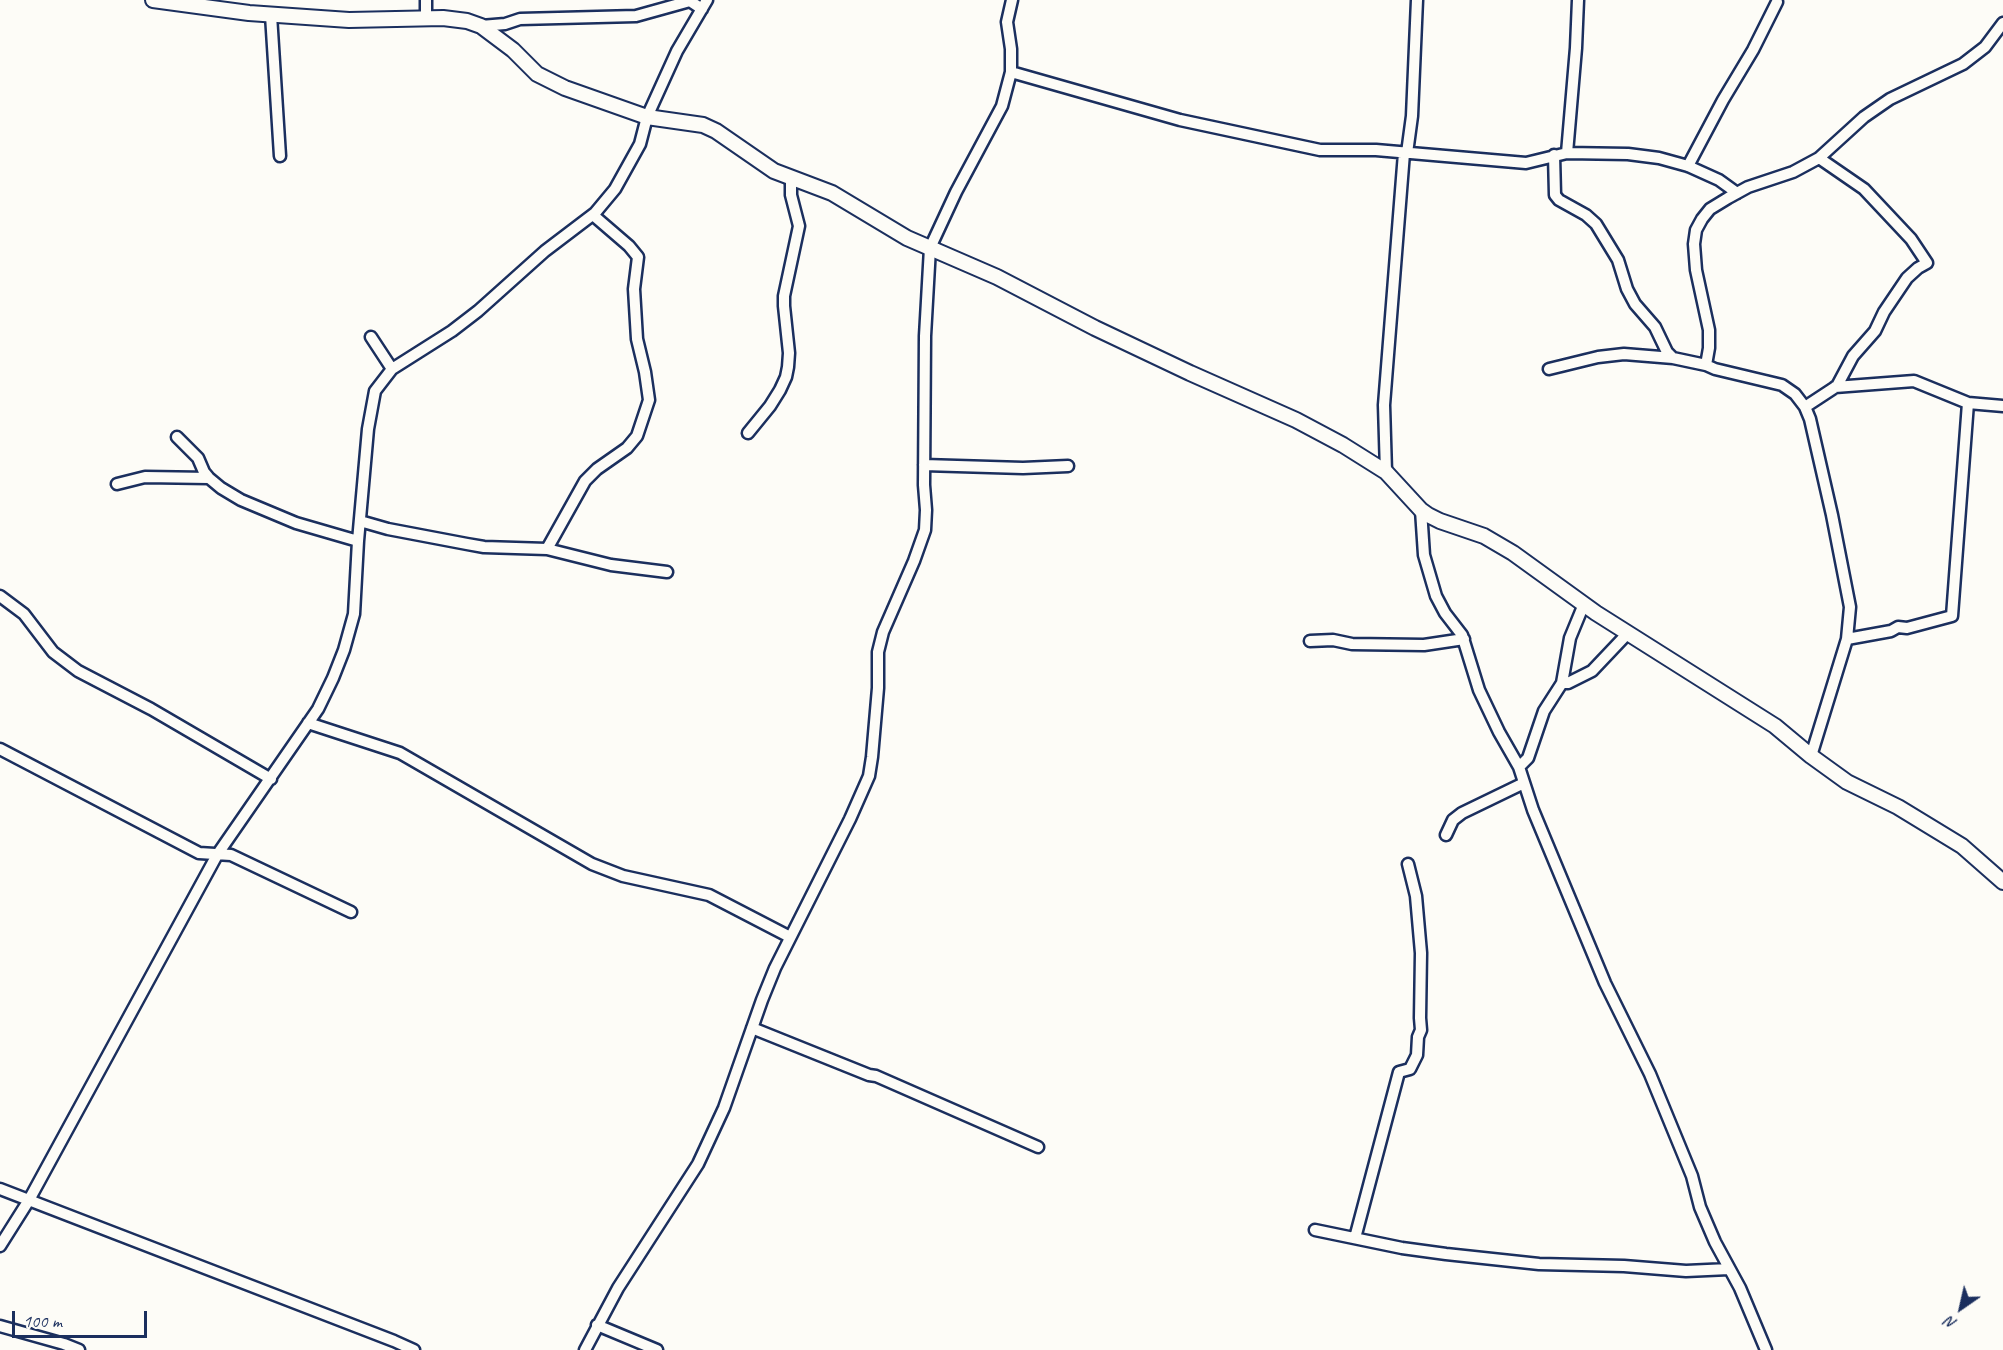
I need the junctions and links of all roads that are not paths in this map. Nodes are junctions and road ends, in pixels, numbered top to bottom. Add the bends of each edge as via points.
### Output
1 (153, 0) edge
2 (426, 0) edge
3 (1012, 0) edge
4 (1417, 0) edge
5 (1578, 0) edge
6 (1777, 2) dead end
7 (704, 4) edge
8 (271, 15) junction
9 (426, 18) junction
10 (2003, 23) edge
11 (481, 26) junction
12 (1011, 72) junction
13 (647, 117) junction
14 (1406, 153) junction
15 (1567, 153) junction
16 (1554, 155) junction
17 (280, 156) dead end
18 (1819, 158) junction
19 (1688, 166) junction
20 (791, 177) junction
21 (1737, 193) junction
22 (592, 215) junction
23 (930, 248) junction
24 (371, 337) dead end
25 (1673, 358) junction
26 (1706, 365) junction
27 (392, 369) junction
28 (1549, 369) dead end
29 (1835, 387) junction
30 (1968, 403) junction
31 (2003, 406) edge
32 (1805, 407) junction
33 (748, 433) dead end
34 (177, 437) dead end
35 (924, 465) junction
36 (1068, 466) dead end
37 (1386, 472) junction
38 (209, 478) junction
39 (117, 484) dead end
40 (1422, 510) junction
41 (360, 521) junction
42 (358, 541) junction
43 (547, 549) junction
44 (668, 572) dead end
45 (0, 596) edge
46 (1584, 604) junction
47 (1628, 633) junction
48 (1464, 639) junction
49 (1847, 639) junction
50 (1310, 641) dead end
51 (1562, 683) junction
52 (309, 723) junction
53 (0, 749) edge
54 (1811, 756) junction
55 (1519, 767) junction
56 (271, 779) junction
57 (1524, 783) junction
58 (1446, 835) dead end
59 (218, 855) junction
60 (1408, 864) dead end
61 (2003, 882) edge
62 (351, 912) dead end
63 (790, 937) junction
64 (752, 1028) junction
65 (1038, 1147) dead end
66 (0, 1189) edge
67 (29, 1200) junction
68 (1315, 1230) dead end
69 (1355, 1238) junction
70 (0, 1246) edge
71 (1729, 1269) junction
72 (597, 1325) junction
73 (0, 1326) edge
74 (79, 1350) edge
75 (414, 1350) edge
76 (585, 1350) edge
77 (657, 1350) edge
78 (1766, 1350) edge

1 - 8 street
2 - 9 street
3 - 12 street via 1007,22
4 - 14 street
5 - 15 street
6 - 19 street
7 - 11 street via 690,1 636,16 520,19
7 - 13 street
8 - 9 street via 349,20
8 - 17 street
9 - 11 street via 456,19
10 - 18 street via 1985,47 1963,64 1890,99
11 - 13 street via 537,74
12 - 14 street via 1180,120 1297,146
12 - 23 street via 999,113
13 - 20 street via 703,125 774,171
13 - 22 street via 640,144 624,173
14 - 16 street via 1526,163
14 - 37 street via 1384,405
15 - 16 street
15 - 19 street via 1628,154
16 - 25 street via 1556,197 1596,224 1618,260 1635,304 1655,327
18 - 21 street
18 - 29 street via 1864,189 1911,239 1927,263 1907,278
19 - 21 street
20 - 23 street via 832,193
20 - 33 street via 799,226 784,296 788,367 780,390
21 - 26 street via 1710,209 1696,230 1696,270 1709,330
22 - 27 street via 452,332
22 - 43 street via 638,257 634,289 636,339 649,400 637,436 585,481
23 - 35 street
23 - 37 street via 1296,420
24 - 27 street
25 - 26 street
25 - 28 street via 1616,355
26 - 32 street via 1782,385
27 - 41 street via 373,398
29 - 30 street via 1914,381
29 - 32 street
30 - 31 street
30 - 49 street via 1952,616
32 - 49 street via 1850,607
34 - 38 street via 198,458
35 - 36 street
35 - 63 street via 925,530 878,652 869,776
37 - 40 street
38 - 39 street via 145,477
38 - 42 street via 264,510
40 - 46 street via 1440,521 1484,536
40 - 48 street via 1429,578 1445,614
41 - 42 street
41 - 43 street via 476,545
42 - 52 street via 354,614 333,678
43 - 44 street via 611,566
45 - 56 street via 24,614 53,652 78,671
46 - 47 street
46 - 51 street via 1570,638
47 - 51 street via 1592,671
47 - 54 street via 1775,726
48 - 50 street via 1424,645
48 - 55 street via 1479,690
49 - 54 street
51 - 55 street via 1544,711 1528,758
52 - 56 street
52 - 63 street via 400,753 592,864 623,876 709,895
53 - 59 street via 199,853
54 - 61 street via 1847,782 1962,846
55 - 57 street
56 - 59 street
57 - 58 street via 1462,813 1453,820
57 - 71 street
59 - 62 street via 231,855
59 - 67 street
60 - 69 street via 1416,896 1421,953 1421,1030 1417,1056 1410,1069 1399,1072
63 - 64 street
64 - 65 street via 876,1076
64 - 72 street via 724,1108 698,1164
66 - 67 street
67 - 70 street
67 - 75 street
68 - 69 street
69 - 71 street via 1446,1254 1539,1264 1686,1271
71 - 78 street
72 - 76 street
72 - 77 street
73 - 74 street

